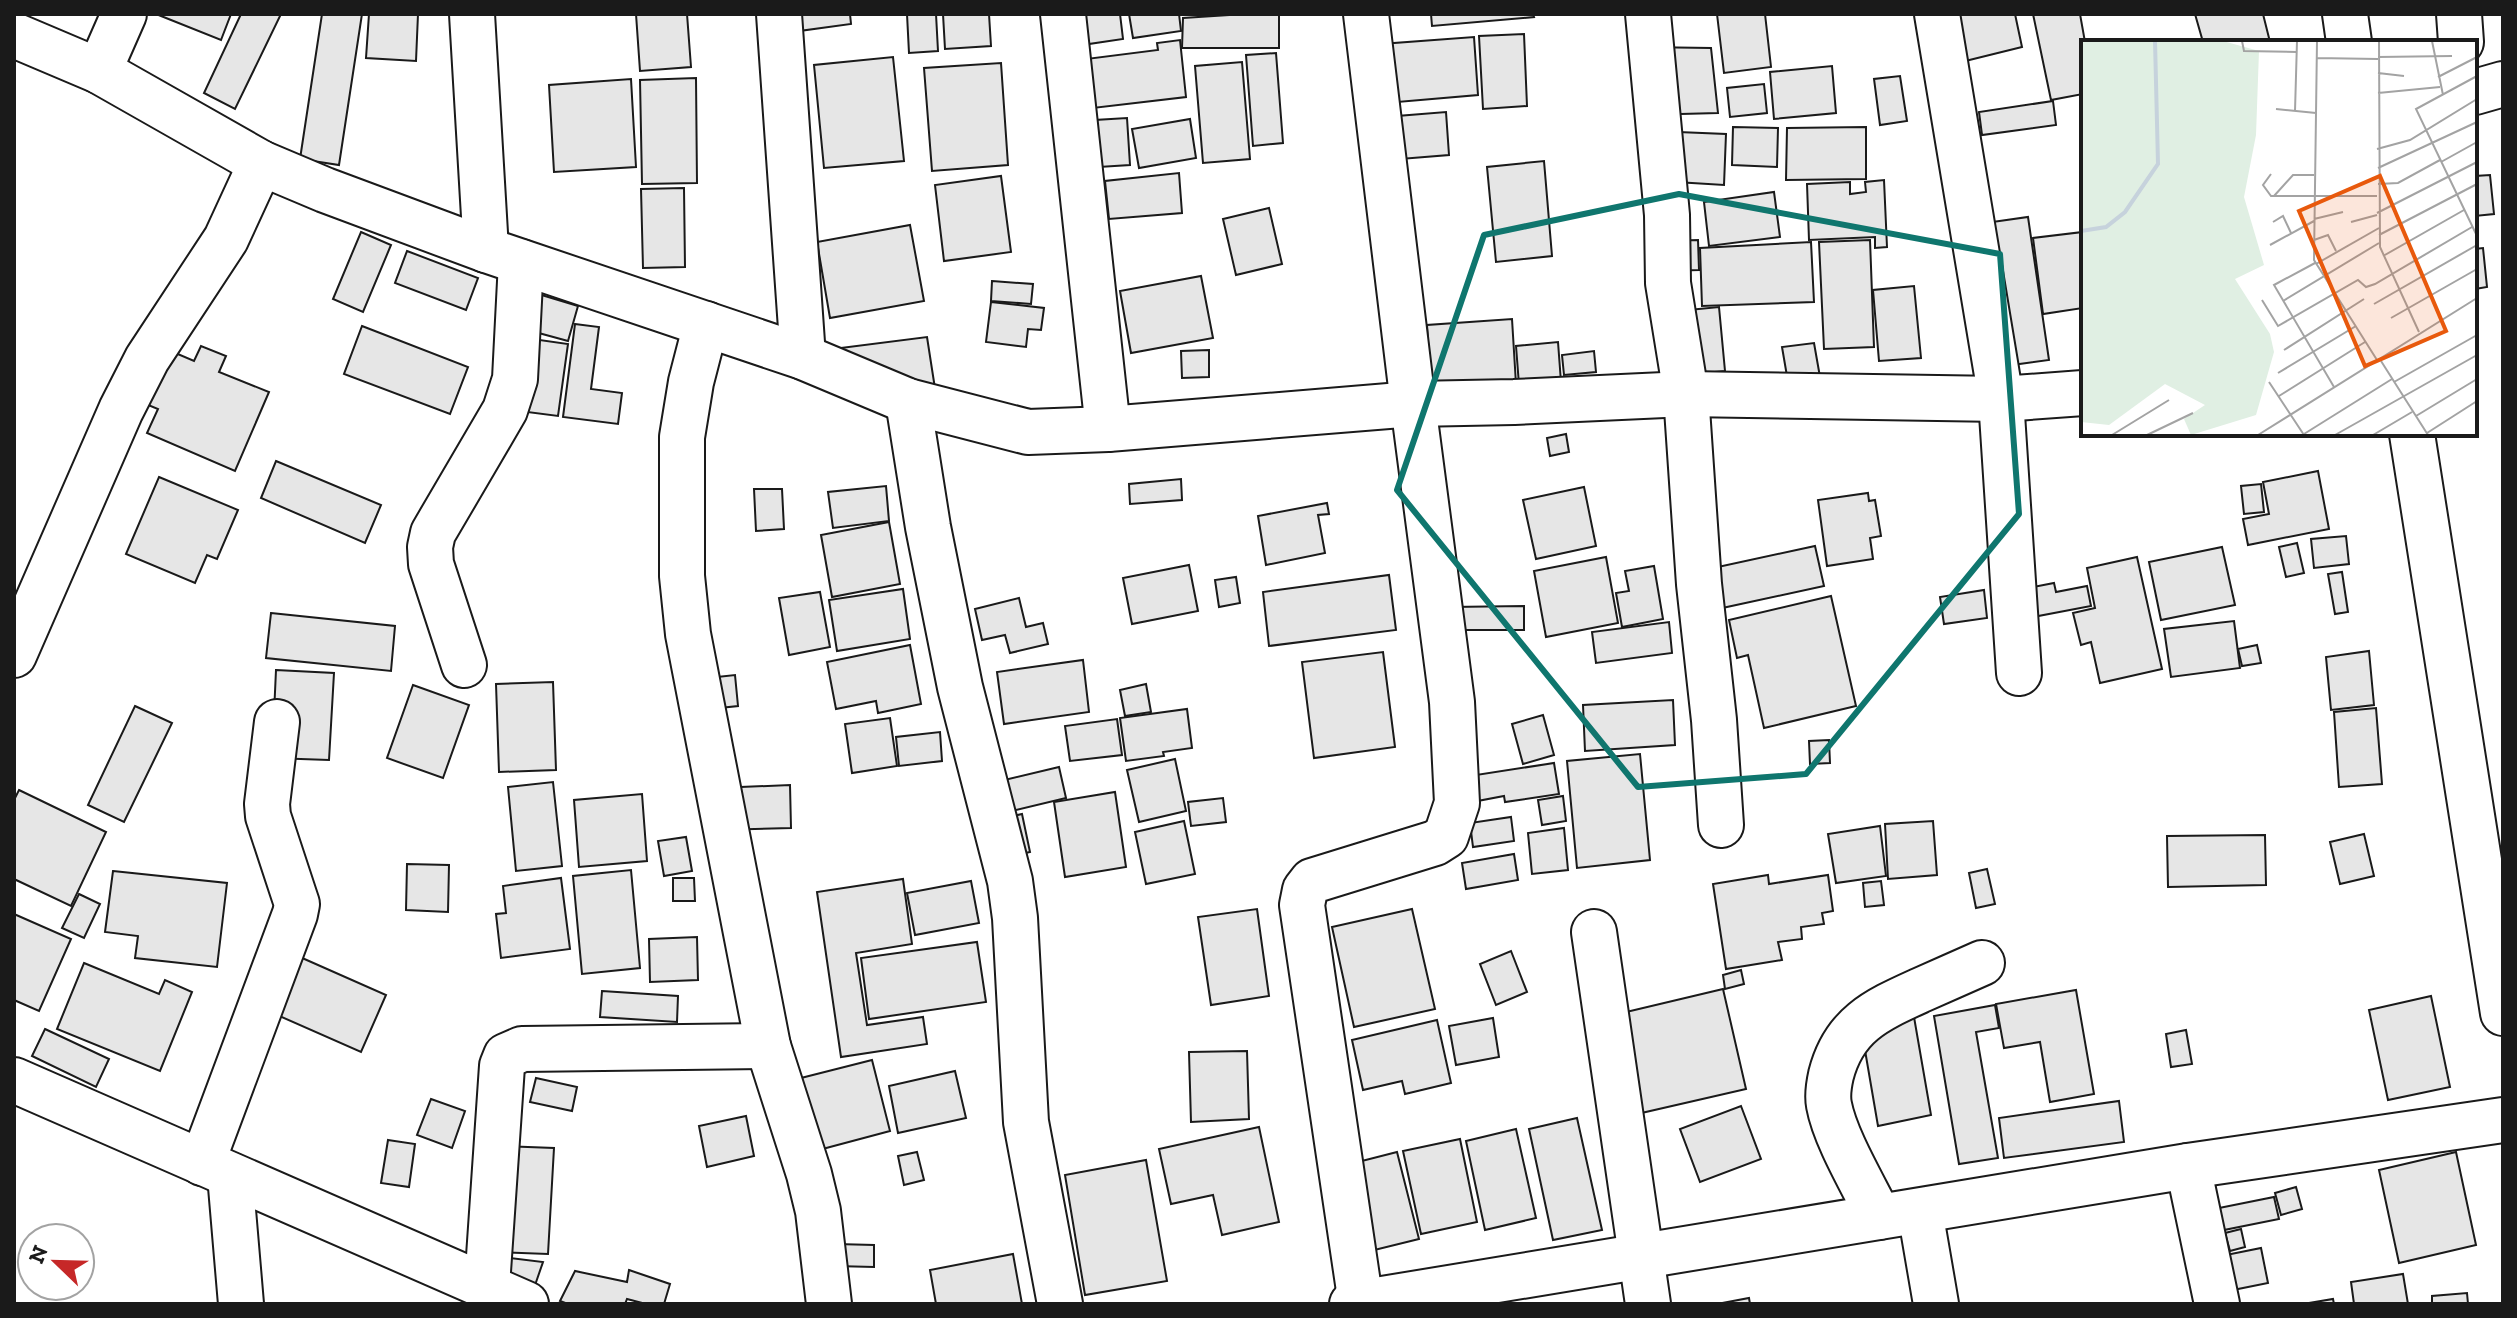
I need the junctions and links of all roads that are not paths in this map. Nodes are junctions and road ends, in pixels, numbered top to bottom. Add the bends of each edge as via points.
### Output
1 (124, 14) edge
2 (472, 14) edge
3 (779, 14) edge
4 (1063, 14) edge
5 (1366, 14) edge
6 (1648, 14) edge
7 (1937, 14) edge
8 (2345, 14) edge
9 (2459, 14) edge
10 (14, 35) edge
11 (2349, 40) edge
12 (2461, 40) edge
13 (99, 71) junction
14 (2503, 84) edge
15 (2477, 91) edge
16 (261, 163) junction
17 (503, 256) junction
18 (706, 324) junction
19 (803, 357) junction
20 (2081, 393) edge
21 (1686, 394) junction
22 (2001, 399) junction
23 (908, 401) junction
24 (1413, 404) junction
25 (1108, 429) junction
26 (2412, 436) edge
27 (14, 655) edge
28 (464, 665) dead end
29 (2019, 673) dead end
30 (277, 722) dead end
31 (1721, 825) dead end
32 (1594, 932) dead end
33 (1982, 963) dead end
34 (2503, 1013) edge
35 (768, 1046) junction
36 (14, 1080) edge
37 (2503, 1120) edge
38 (2188, 1166) junction
39 (216, 1169) junction
40 (1899, 1214) junction
41 (1639, 1257) junction
42 (510, 1298) edge
43 (1358, 1303) edge
44 (241, 1304) edge
45 (829, 1304) edge
46 (1060, 1304) edge
47 (1648, 1304) edge
48 (1936, 1304) edge
49 (2217, 1304) edge

1 - 13 main road
2 - 17 main road
3 - 19 main road
4 - 25 main road
5 - 24 main road
6 - 21 main road via 1667,215 1668,283
7 - 22 main road
8 - 11 main road
9 - 12 main road
10 - 13 main road
13 - 16 main road
14 - 15 main road
16 - 17 main road
16 - 27 main road via 226,239 147,359 121,410
17 - 18 main road
17 - 28 main road via 515,379 511,395 430,547
18 - 19 main road
18 - 35 main road via 682,437 682,576 688,634
19 - 23 main road
20 - 22 main road
21 - 22 main road
21 - 24 main road
21 - 31 main road
22 - 29 main road
23 - 25 main road via 1028,432
23 - 46 main road via 960,687 1010,881 1026,1122
24 - 25 main road
24 - 43 main road via 1445,636 1457,803 1446,836 1312,881 1302,905
26 - 34 main road
30 - 39 main road via 268,816 297,904
32 - 41 main road
33 - 40 main road via 1878,1009 1859,1023 1834,1063 1828,1104 1838,1131
35 - 42 main road via 522,1049 506,1056 502,1066
35 - 45 main road via 815,1199
36 - 39 main road
37 - 38 main road
38 - 40 main road
38 - 49 main road
39 - 42 main road
39 - 44 main road
40 - 41 main road
40 - 48 main road
41 - 43 main road
41 - 47 main road

